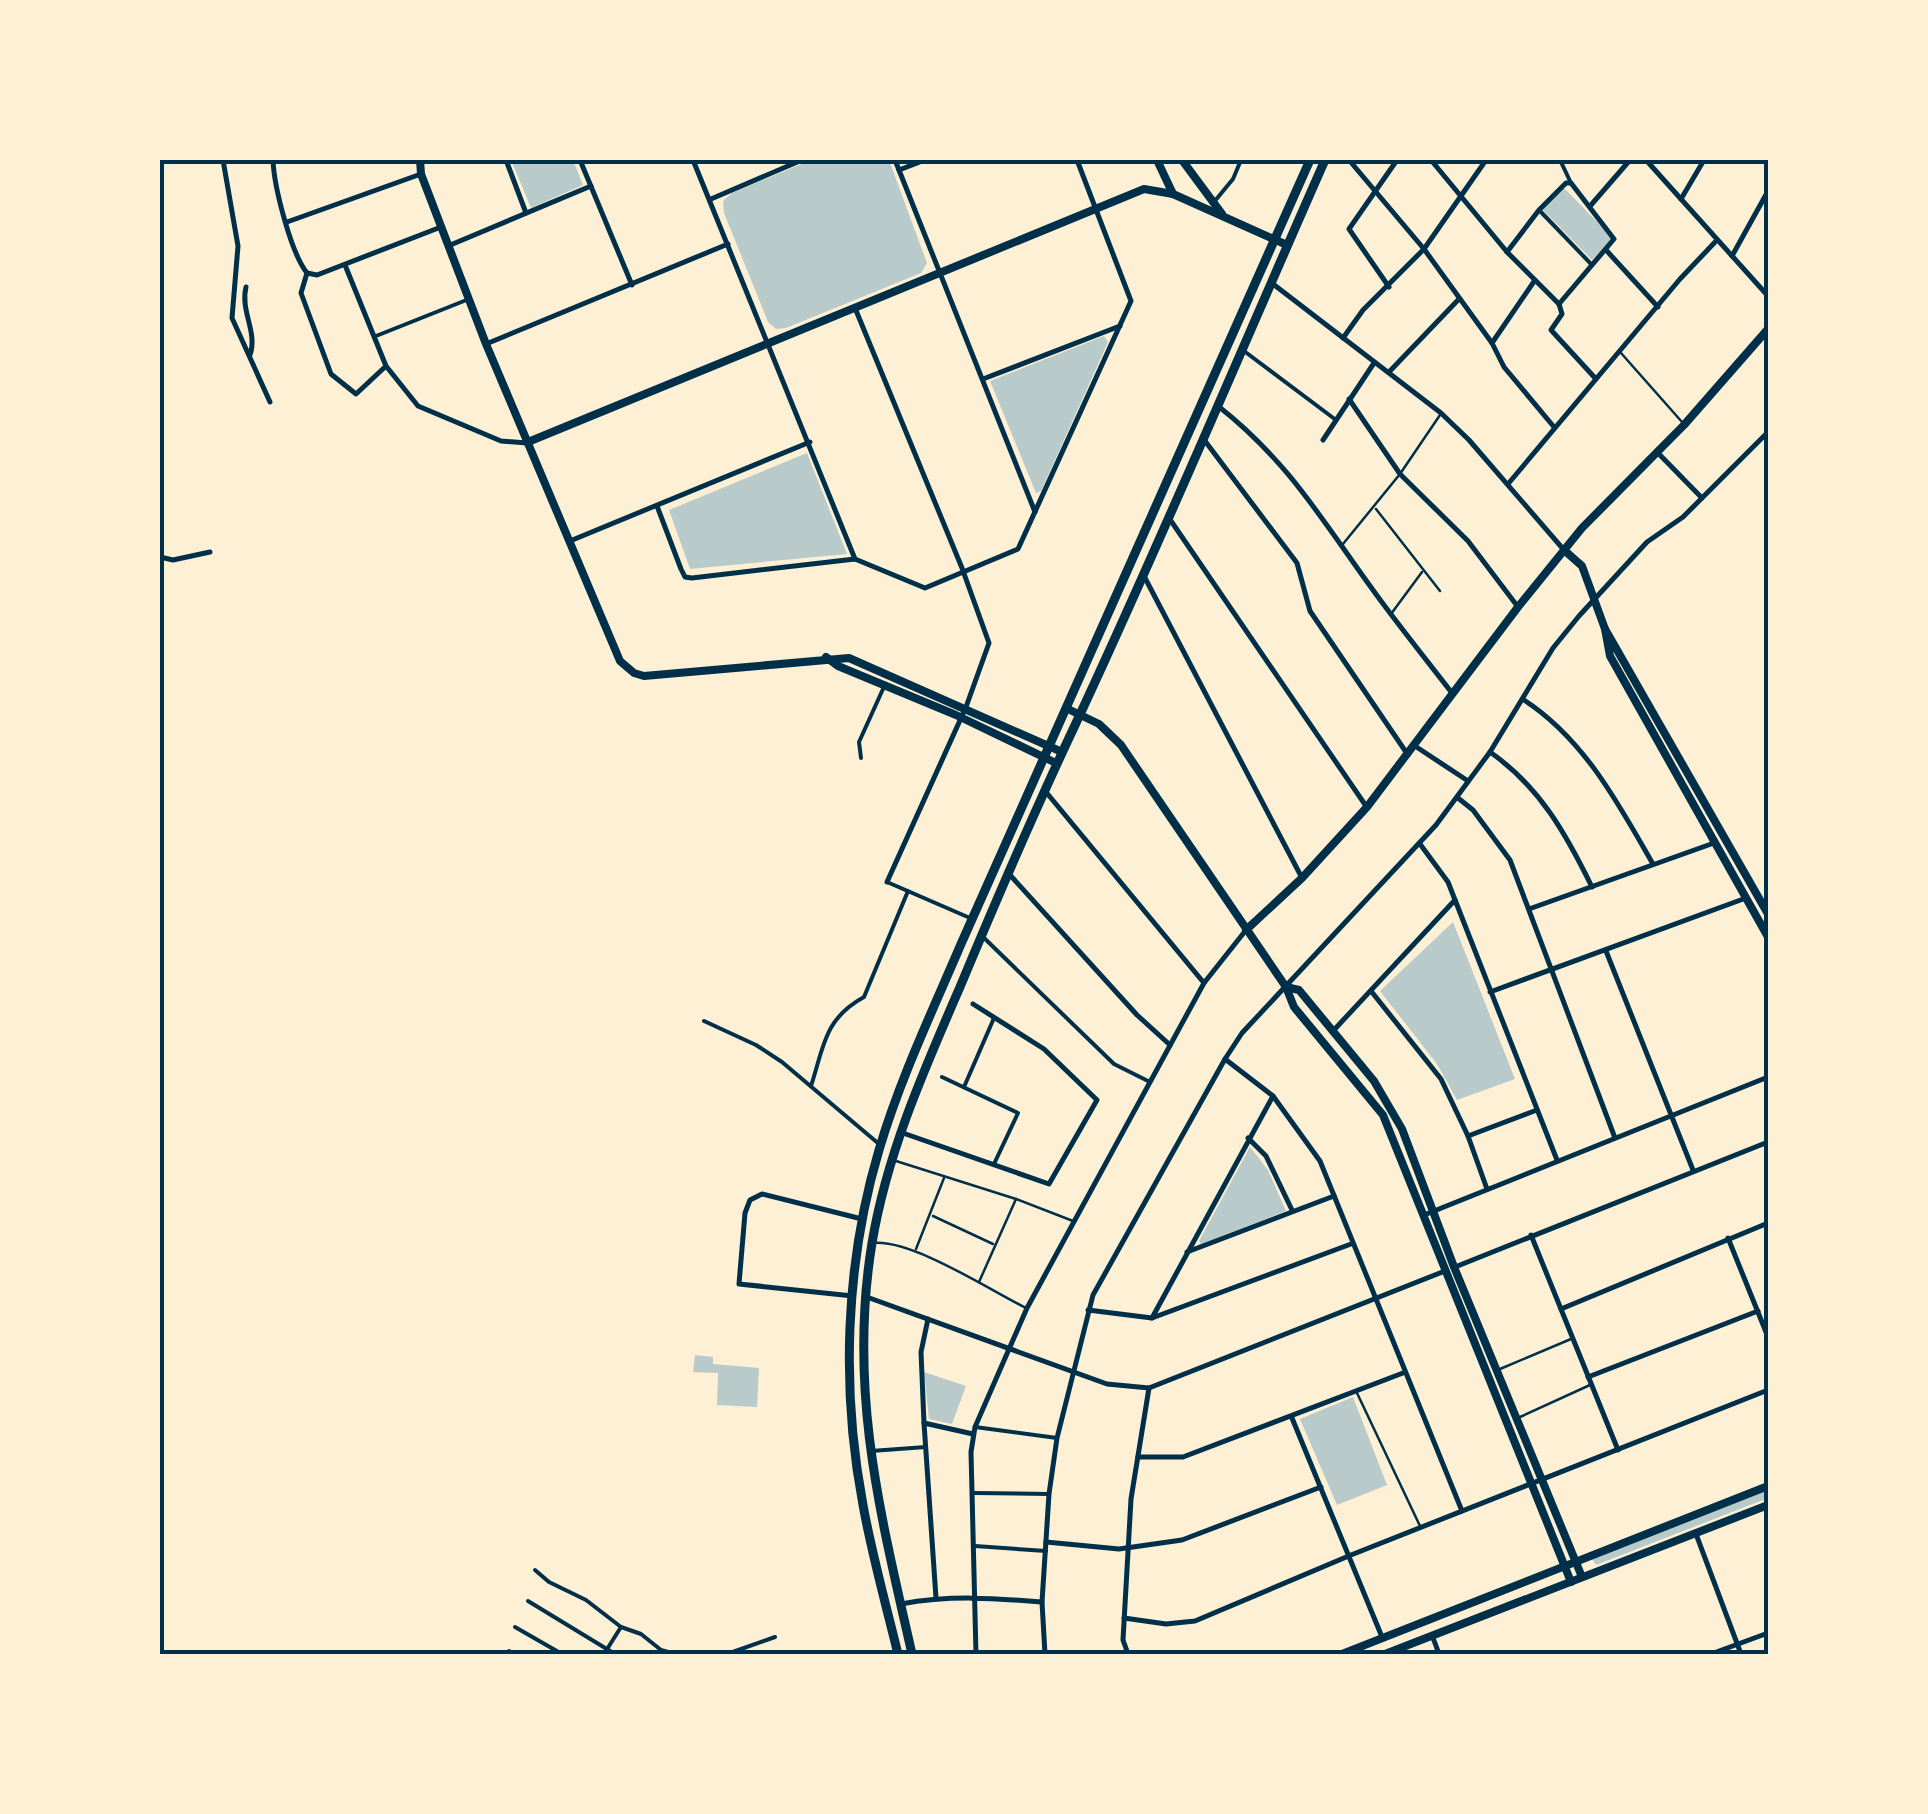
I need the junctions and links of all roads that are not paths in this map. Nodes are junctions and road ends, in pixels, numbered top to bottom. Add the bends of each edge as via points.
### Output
1 (223, 160) edge
2 (273, 160) edge
3 (420, 160) edge
4 (506, 160) edge
5 (580, 160) edge
6 (693, 160) edge
7 (802, 160) edge
8 (895, 160) edge
9 (925, 160) edge
10 (1077, 160) edge
11 (1156, 160) edge
12 (1182, 160) edge
13 (1241, 160) edge
14 (1310, 160) edge
15 (1325, 160) edge
16 (1349, 160) edge
17 (1396, 160) edge
18 (1431, 160) edge
19 (1486, 160) edge
20 (1560, 160) edge
21 (1630, 160) edge
22 (1646, 160) edge
23 (1704, 160) edge
24 (899, 170) junction
25 (421, 174) junction
26 (1572, 183) junction
27 (590, 186) junction
28 (1374, 190) junction
29 (1768, 191) edge
30 (1173, 194) junction
31 (711, 199) junction
32 (1461, 199) junction
33 (1680, 199) junction
34 (1214, 202) junction
35 (1591, 205) junction
36 (1097, 207) junction
37 (1539, 210) junction
38 (526, 214) junction
39 (1225, 217) junction
40 (287, 222) junction
41 (441, 228) junction
42 (1274, 238) junction
43 (1718, 240) junction
44 (728, 244) junction
45 (1287, 245) junction
46 (448, 246) junction
47 (1424, 250) junction
48 (1606, 250) junction
49 (1507, 252) junction
50 (1732, 256) junction
51 (346, 265) junction
52 (1592, 265) junction
53 (307, 274) junction
54 (940, 275) junction
55 (1534, 280) junction
56 (1270, 282) junction
57 (632, 285) junction
58 (246, 287) dead end
59 (1390, 287) junction
60 (1768, 296) edge
61 (469, 299) junction
62 (1459, 299) junction
63 (1558, 304) junction
64 (1658, 307) junction
65 (855, 308) junction
66 (246, 314) junction
67 (232, 318) junction
68 (1121, 326) junction
69 (1768, 329) edge
70 (373, 337) junction
71 (1342, 338) junction
72 (768, 342) junction
73 (1492, 343) junction
74 (486, 344) junction
75 (1242, 350) junction
76 (1620, 352) junction
77 (250, 358) junction
78 (1374, 362) junction
79 (386, 366) junction
80 (1389, 372) junction
81 (983, 379) junction
82 (1596, 380) junction
83 (1350, 400) junction
84 (270, 402) dead end
85 (1217, 405) junction
86 (1441, 414) junction
87 (1336, 420) junction
88 (1684, 425) junction
89 (1554, 427) junction
90 (1768, 432) edge
91 (1203, 439) junction
92 (1323, 440) dead end
93 (528, 442) junction
94 (810, 442) junction
95 (1658, 452) junction
96 (1400, 474) junction
97 (1508, 484) junction
98 (1702, 498) junction
99 (657, 506) junction
100 (1374, 507) junction
101 (1036, 512) junction
102 (1168, 516) junction
103 (570, 541) junction
104 (1342, 544) junction
105 (1564, 550) junction
106 (210, 552) dead end
107 (160, 557) edge
108 (855, 558) junction
109 (1423, 571) junction
110 (1143, 573) junction
111 (965, 574) junction
112 (1440, 591) dead end
113 (1594, 598) junction
114 (1518, 606) junction
115 (1391, 614) junction
116 (1605, 629) junction
117 (826, 658) junction
118 (890, 676) junction
119 (885, 688) junction
120 (1452, 693) junction
121 (1523, 699) junction
122 (966, 707) junction
123 (1068, 709) junction
124 (1080, 714) junction
125 (961, 718) junction
126 (1414, 746) junction
127 (1051, 747) junction
128 (1062, 752) junction
129 (1490, 752) junction
130 (1408, 756) junction
131 (861, 758) dead end
132 (1051, 760) junction
133 (1468, 781) junction
134 (1044, 790) junction
135 (1458, 798) junction
136 (1366, 807) junction
137 (1017, 822) junction
138 (1028, 827) junction
139 (1420, 844) junction
140 (1714, 844) junction
141 (1653, 864) junction
142 (1008, 872) junction
143 (1302, 878) junction
144 (888, 882) joint
145 (1592, 887) junction
146 (908, 890) junction
147 (1756, 892) junction
148 (1745, 898) junction
149 (1454, 900) junction
150 (1529, 909) junction
151 (1768, 914) edge
152 (972, 919) junction
153 (1246, 930) junction
154 (982, 936) junction
155 (1768, 936) edge
156 (1606, 951) junction
157 (1550, 970) junction
158 (1204, 983) junction
159 (1286, 987) junction
160 (1371, 991) junction
161 (1490, 992) junction
162 (973, 1004) dead end
163 (994, 1018) junction
164 (704, 1021) dead end
165 (1333, 1032) junction
166 (1172, 1046) junction
167 (1225, 1059) junction
168 (942, 1077) dead end
169 (1768, 1077) edge
170 (1150, 1082) junction
171 (810, 1086) junction
172 (964, 1087) junction
173 (1273, 1096) junction
174 (1538, 1110) junction
175 (1672, 1116) junction
176 (900, 1132) junction
177 (1468, 1136) junction
178 (1248, 1138) junction
179 (1615, 1138) junction
180 (1768, 1142) edge
181 (880, 1145) junction
182 (891, 1160) junction
183 (1557, 1160) junction
184 (993, 1164) junction
185 (1693, 1170) junction
186 (945, 1176) junction
187 (1488, 1189) junction
188 (1334, 1196) junction
189 (1016, 1198) junction
190 (1292, 1210) junction
191 (1429, 1213) junction
192 (932, 1216) junction
193 (862, 1219) junction
194 (1074, 1222) junction
195 (1768, 1223) edge
196 (1530, 1235) junction
197 (1728, 1238) junction
198 (872, 1243) junction
199 (1351, 1244) junction
200 (995, 1245) junction
201 (915, 1251) junction
202 (1187, 1252) junction
203 (1451, 1269) junction
204 (978, 1283) junction
205 (852, 1296) junction
206 (866, 1296) junction
207 (1374, 1301) junction
208 (1027, 1308) junction
209 (1561, 1308) junction
210 (1088, 1310) junction
211 (1758, 1311) junction
212 (1152, 1318) junction
213 (928, 1319) junction
214 (1768, 1337) edge
215 (1573, 1338) junction
216 (1008, 1348) junction
217 (1497, 1370) junction
218 (1072, 1372) junction
219 (1403, 1373) junction
220 (1588, 1377) junction
221 (1592, 1385) junction
222 (1149, 1388) junction
223 (1768, 1390) edge
224 (1356, 1392) junction
225 (1292, 1418) junction
226 (1517, 1419) junction
227 (924, 1423) junction
228 (974, 1430) junction
229 (1057, 1438) junction
230 (926, 1447) junction
231 (1618, 1450) junction
232 (869, 1451) junction
233 (855, 1454) junction
234 (1138, 1458) junction
235 (1538, 1482) junction
236 (1768, 1486) edge
237 (1321, 1487) junction
238 (973, 1492) junction
239 (1049, 1494) junction
240 (1768, 1505) edge
241 (1462, 1511) junction
242 (1420, 1527) junction
243 (1696, 1534) junction
244 (1046, 1542) junction
245 (975, 1546) junction
246 (1130, 1546) junction
247 (1046, 1551) junction
248 (1350, 1555) junction
249 (1576, 1562) junction
250 (1565, 1566) junction
251 (536, 1570) dead end
252 (1582, 1577) junction
253 (1571, 1582) junction
254 (977, 1597) junction
255 (936, 1598) junction
256 (528, 1601) dead end
257 (1042, 1602) junction
258 (900, 1604) junction
259 (1124, 1618) junction
260 (621, 1626) junction
261 (515, 1627) dead end
262 (1768, 1633) edge
263 (1432, 1635) junction
264 (775, 1636) dead end
265 (1382, 1638) junction
266 (1738, 1644) junction
267 (606, 1652) edge
268 (562, 1654) edge
269 (615, 1654) edge
270 (674, 1654) edge
271 (728, 1654) edge
272 (898, 1654) edge
273 (912, 1654) edge
274 (976, 1654) edge
275 (1045, 1654) edge
276 (1128, 1654) edge
277 (1342, 1654) edge
278 (1385, 1654) edge
279 (1439, 1654) edge
280 (1711, 1654) edge
281 (1741, 1654) edge

1 - 67 street via 238,246
2 - 40 street
3 - 25 street
4 - 38 street
5 - 27 street
6 - 31 street
7 - 31 street
8 - 24 street
9 - 24 street
10 - 36 street
11 - 30 street
12 - 34 street
13 - 34 street
14 - 42 main road
15 - 45 main road
16 - 28 street
17 - 28 street
18 - 32 street
19 - 32 street
20 - 26 street
21 - 35 street
22 - 33 street
23 - 33 street
24 - 54 street
25 - 40 street
25 - 41 street
26 - 35 street
26 - 37 street
27 - 38 street
27 - 57 street
28 - 47 street
28 - 59 street via 1349,229
29 - 50 street
30 - 36 street via 1144,189
30 - 39 street
31 - 44 street
32 - 47 street
32 - 49 street
33 - 43 street
34 - 39 street
35 - 48 street via 1614,234
36 - 54 street
36 - 68 street via 1130,293
37 - 49 street
37 - 52 street
38 - 46 street
39 - 42 street
40 - 53 street
41 - 46 street
41 - 51 street
42 - 45 street
42 - 123 main road
43 - 50 street
43 - 64 street
44 - 57 street
44 - 72 street
45 - 56 main road
46 - 61 street
47 - 59 street
47 - 62 street
48 - 52 street
48 - 64 street
49 - 55 street
50 - 60 street
51 - 53 street
51 - 70 street
52 - 63 street
53 - 79 street via 301,293 332,374 356,394
54 - 65 street
54 - 81 street
55 - 63 street
55 - 73 street
56 - 71 street
56 - 75 main road
57 - 74 street
58 - 66 street
59 - 71 street
61 - 70 street
61 - 74 street
62 - 73 street
62 - 80 street
63 - 82 street via 1562,314 1552,330
64 - 76 street
65 - 72 street
65 - 111 street
66 - 67 street
66 - 77 street
67 - 77 street
68 - 81 street
68 - 101 street
69 - 88 street
70 - 79 street
71 - 78 street
72 - 93 street
72 - 94 street
73 - 89 street
74 - 93 street
75 - 85 main road
75 - 87 street
76 - 82 street
76 - 88 lane
77 - 84 street
78 - 80 street
78 - 83 street
79 - 93 street via 428,411 501,442
80 - 86 street
81 - 101 street
82 - 89 street
83 - 87 street
83 - 96 street
85 - 91 main road
85 - 104 street via 1257,436
86 - 96 lane
86 - 97 street
87 - 92 street
88 - 95 street
89 - 97 street
90 - 98 street
91 - 102 main road
91 - 130 street via 1297,563 1310,611
93 - 103 street
94 - 99 street
94 - 108 street
95 - 98 street
95 - 105 street
96 - 100 lane
96 - 114 street via 1468,541
97 - 105 street
98 - 113 street via 1647,542
99 - 103 street
99 - 108 street via 685,577
100 - 104 lane
100 - 109 lane
101 - 111 street via 1018,549
102 - 110 main road
102 - 136 street
103 - 117 street via 620,661 634,673
104 - 115 street
105 - 113 street via 1582,566
105 - 114 street
106 - 107 street
108 - 111 street via 920,588
109 - 112 lane
109 - 115 lane
110 - 124 main road
110 - 143 street
111 - 122 street via 989,644
113 - 116 street
113 - 121 street
114 - 120 street
115 - 120 street
116 - 140 street via 1610,656
116 - 147 street
117 - 118 street via 848,658
117 - 119 street
118 - 119 street
118 - 122 street
119 - 125 street
119 - 131 street via 859,742
120 - 126 street
121 - 129 street
121 - 141 street via 1580,748
122 - 125 street
122 - 127 street
123 - 124 street
123 - 127 main road
124 - 128 main road
124 - 153 street via 1121,745
125 - 132 street
125 - 144 street
126 - 130 street
126 - 133 street
127 - 128 street
127 - 132 main road
128 - 132 main road
129 - 133 street
129 - 145 street via 1537,792
130 - 136 street
132 - 134 main road
132 - 137 main road
133 - 135 street
134 - 138 main road
134 - 158 street
135 - 139 street
135 - 150 street via 1502,848
136 - 143 street
137 - 138 main road
137 - 152 main road
138 - 142 main road
139 - 149 street
139 - 159 street
140 - 141 street
140 - 148 street
141 - 145 street
142 - 154 main road
142 - 166 street
143 - 153 street
144 - 146 street
145 - 150 street
146 - 152 street
146 - 171 street via 864,997 845,1006 830,1029
147 - 148 street
147 - 151 street
148 - 155 street
148 - 156 street
149 - 160 street
149 - 161 street
150 - 157 street
152 - 181 main road
153 - 158 street
153 - 159 street
154 - 170 street via 1114,1064
154 - 176 main road
156 - 157 street
156 - 175 street
157 - 161 street
157 - 179 street
158 - 166 street
159 - 165 street via 1299,990
159 - 167 street
159 - 191 street via 1294,1007 1384,1114
160 - 165 street
160 - 177 street via 1427,1057
161 - 174 street
162 - 163 street
163 - 172 street
163 - 184 street via 1044,1049 1097,1100 1048,1184
164 - 171 street via 756,1045
165 - 191 street via 1390,1106
166 - 170 street
167 - 173 street
167 - 210 street
168 - 172 street
169 - 175 street
170 - 194 street
171 - 181 street
172 - 184 street via 1018,1112
173 - 178 street
173 - 188 street via 1313,1149
174 - 177 street
174 - 183 street
175 - 179 street
175 - 185 street
176 - 182 main road
176 - 184 street
177 - 187 street
178 - 190 street via 1266,1156
178 - 202 street
179 - 183 street
180 - 185 street
181 - 193 main road
182 - 186 lane
182 - 198 main road
183 - 187 street
185 - 196 street
186 - 189 lane
186 - 192 lane
187 - 191 street
188 - 190 street
188 - 199 street
189 - 194 lane
189 - 200 lane
190 - 202 street
191 - 203 street
192 - 200 lane
192 - 201 lane
193 - 205 main road
193 - 205 street via 762,1194 745,1214 739,1284
194 - 208 street
195 - 197 street
196 - 203 street
196 - 209 street
197 - 209 street
197 - 211 street
198 - 201 lane
198 - 206 main road
199 - 207 street
199 - 212 street
200 - 204 lane
201 - 204 lane
202 - 212 street
203 - 207 street
203 - 217 street
203 - 235 street
204 - 208 lane
205 - 206 street
205 - 233 main road
206 - 213 street
206 - 232 main road
207 - 219 street
207 - 222 street
208 - 216 street
209 - 215 street
210 - 212 street
210 - 218 street
211 - 214 street
211 - 220 street
213 - 216 street
213 - 227 street
215 - 217 lane
215 - 220 street
216 - 218 street
216 - 228 street
217 - 226 street
218 - 222 street via 1122,1388
218 - 229 street
219 - 224 street
219 - 241 street
220 - 221 street
221 - 226 lane
221 - 231 street
222 - 234 street
223 - 231 street
224 - 225 street
224 - 242 lane
225 - 234 street via 1182,1457
225 - 237 street
226 - 235 street
227 - 228 street
227 - 230 street
228 - 229 street
228 - 238 street
229 - 239 street
230 - 232 street
230 - 255 street
231 - 235 street
232 - 233 main road
232 - 258 main road
233 - 272 main road
234 - 246 street
235 - 241 street
235 - 249 street
235 - 250 street
236 - 249 street
237 - 246 street via 1182,1540
237 - 248 street
238 - 239 street
238 - 245 street
239 - 244 street
240 - 243 street
241 - 242 street
242 - 248 street
243 - 252 street
243 - 266 street
244 - 246 street
244 - 247 street
245 - 247 street
245 - 254 street
246 - 259 street
247 - 257 street
248 - 259 street via 1195,1621
248 - 265 street
249 - 250 street
249 - 252 street
250 - 253 street
250 - 265 street
251 - 260 street
252 - 253 street
253 - 263 street
254 - 255 street
254 - 257 street
254 - 274 street
255 - 258 street
256 - 267 street
257 - 275 street
258 - 273 main road
259 - 276 street
260 - 267 street
260 - 270 street
261 - 268 street
262 - 266 street
263 - 278 street
263 - 279 street
264 - 271 street
265 - 277 street
266 - 280 street
266 - 281 street
267 - 269 street

